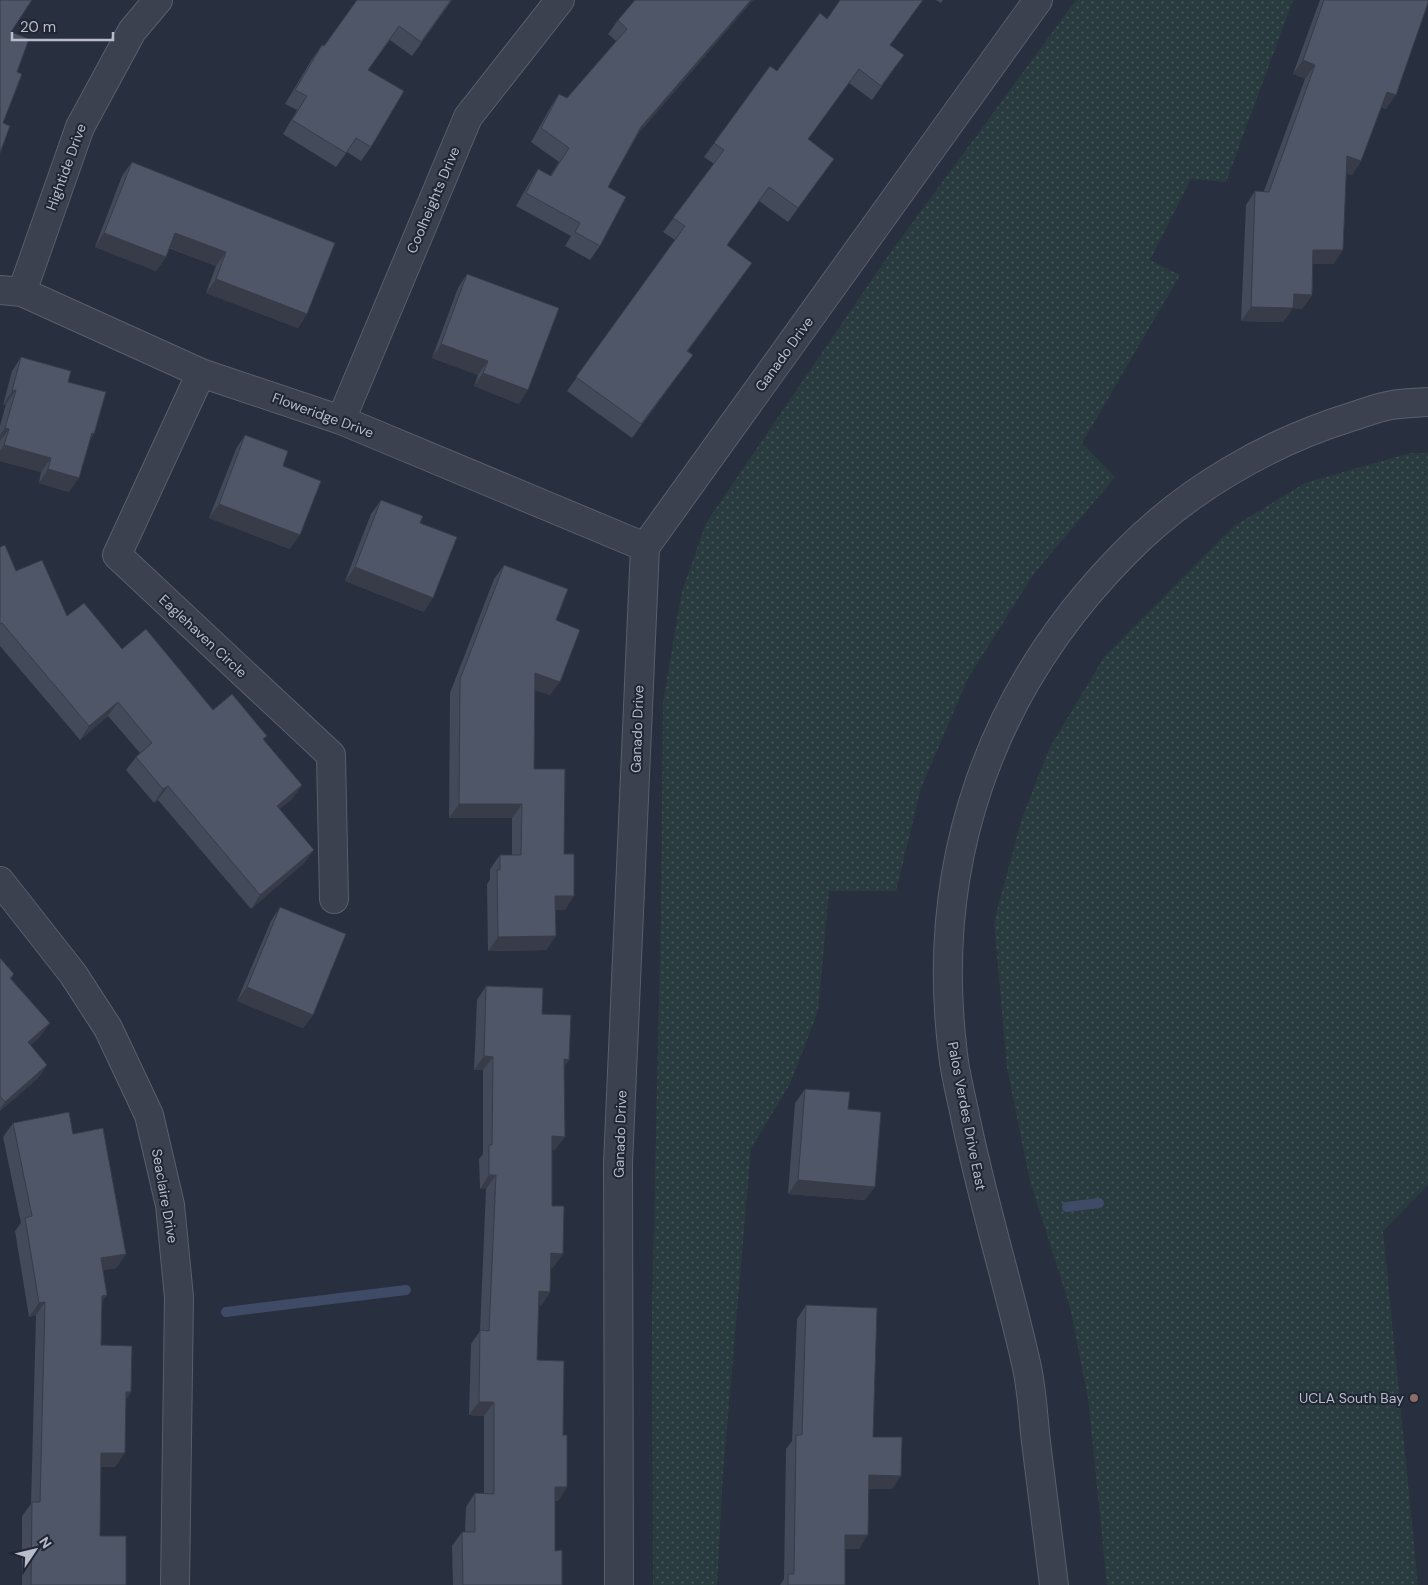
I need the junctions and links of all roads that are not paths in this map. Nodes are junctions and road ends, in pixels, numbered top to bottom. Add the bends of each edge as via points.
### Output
1 (158, 0) edge
2 (560, 0) edge
3 (1038, 0) edge
4 (11, 291) edge
5 (201, 372) junction
6 (1428, 402) edge
7 (341, 420) junction
8 (645, 547) junction
9 (0, 881) edge
10 (334, 899) dead end
11 (175, 1585) edge
12 (619, 1585) edge
13 (1054, 1585) edge

1 - 4 street, Hightide Drive via 132,31 80,126
2 - 7 street, Coolheights Drive via 468,117
3 - 8 street, Ganado Drive
4 - 5 street, Floweridge Drive
5 - 7 street, Floweridge Drive
5 - 10 street, Eaglehaven Circle via 117,555 331,755
6 - 13 street, Palos Verdes Drive East via 1390,405 1321,426 1256,456 1196,494 1140,538 1089,589 1046,646 1010,708 982,774 962,842 950,913 947,984 953,1056 974,1161 1027,1367
7 - 8 street, Floweridge Drive
8 - 12 street, Ganado Drive via 618,1164
9 - 11 street, Seaclaire Drive via 73,974 108,1028 149,1116 170,1205 180,1297

